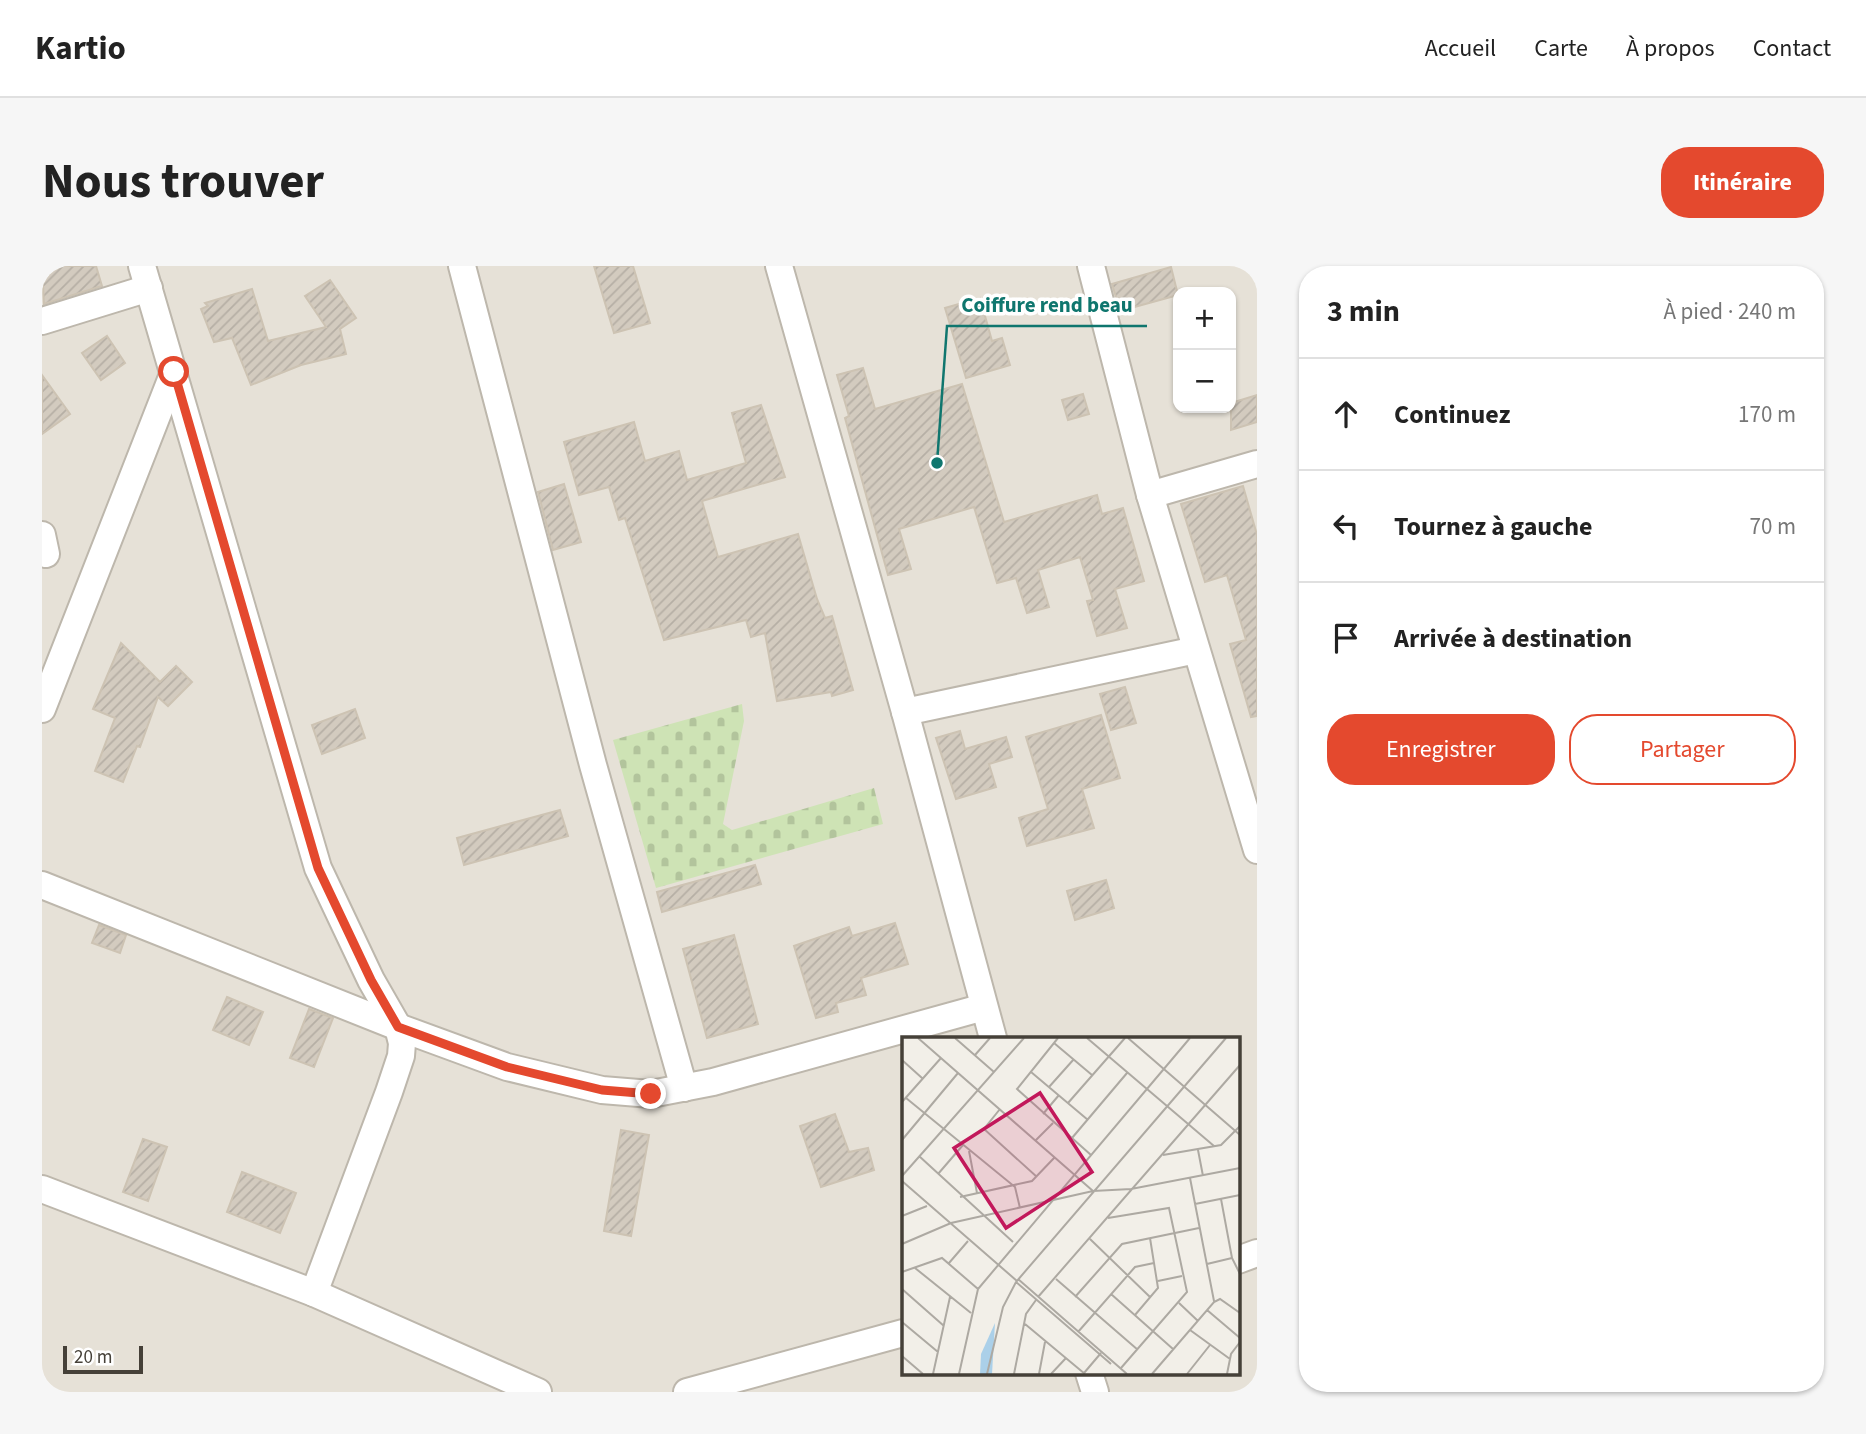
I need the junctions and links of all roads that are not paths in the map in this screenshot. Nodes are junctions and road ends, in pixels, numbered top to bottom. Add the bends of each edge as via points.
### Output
1 (462, 266) edge
2 (779, 266) edge
3 (1091, 266) edge
4 (145, 277) edge
5 (42, 321) edge
6 (174, 372) junction
7 (1257, 464) edge
8 (1150, 495) junction
9 (1196, 650) junction
10 (42, 709) edge
11 (905, 712) junction
12 (1257, 850) edge
13 (42, 885) edge
14 (984, 1007) junction
15 (398, 1027) junction
16 (993, 1037) edge
17 (684, 1088) junction
18 (42, 1189) edge
19 (1257, 1253) edge
20 (1240, 1258) edge
21 (314, 1293) junction
22 (902, 1334) edge
23 (1088, 1374) edge
24 (538, 1392) edge
25 (687, 1392) edge
26 (1095, 1392) edge

1 - 17 street
2 - 11 street
3 - 8 street
4 - 5 street
4 - 6 street
6 - 10 street
6 - 15 street via 318,868
7 - 8 street
8 - 9 street
9 - 11 street
9 - 12 street
11 - 14 street
13 - 15 street
14 - 16 street
14 - 17 street
15 - 17 street via 507,1067 602,1090 651,1094
15 - 21 street via 401,1056
18 - 21 street
19 - 20 street
21 - 24 street
22 - 25 street
23 - 26 street

